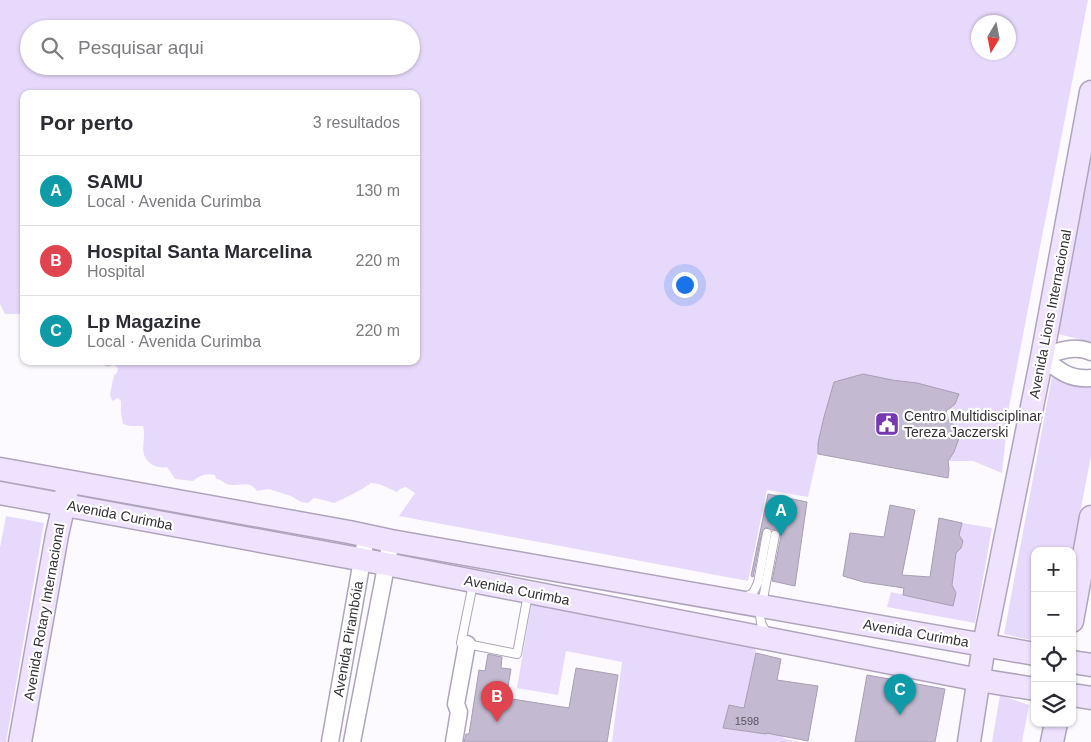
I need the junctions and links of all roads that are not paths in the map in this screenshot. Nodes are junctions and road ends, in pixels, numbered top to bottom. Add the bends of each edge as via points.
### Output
1 (1091, 92) edge
2 (1091, 352) edge
3 (1042, 357) junction
4 (1091, 378) edge
5 (0, 469) edge
6 (68, 481) junction
7 (0, 493) edge
8 (64, 505) junction
9 (1091, 516) edge
10 (366, 537) junction
11 (391, 541) junction
12 (362, 560) junction
13 (386, 564) junction
14 (473, 582) junction
15 (528, 592) junction
16 (1076, 599) edge
17 (726, 600) junction
18 (761, 606) junction
19 (777, 640) junction
20 (468, 644) junction
21 (984, 645) junction
22 (1031, 653) edge
23 (1076, 663) edge
24 (1091, 665) edge
25 (979, 680) junction
26 (1031, 687) edge
27 (1076, 696) edge
28 (1091, 698) edge
29 (1055, 727) edge
30 (20, 742) edge
31 (330, 742) edge
32 (352, 742) edge
33 (454, 742) edge
34 (969, 742) edge
35 (1052, 742) edge

1 - 3 street, Avenida Lions Internacional
2 - 3 street via 1076,348
3 - 4 street via 1066,375
3 - 21 street, Avenida Lions Internacional
5 - 6 street, Avenida Curimba
6 - 8 street, Avenida Rotary Internacional
6 - 10 street, Avenida Curimba
7 - 8 street, Avenida Curimba
8 - 12 street, Avenida Curimba
8 - 30 street, Avenida Rotary Internacional
9 - 16 street
10 - 11 street, Avenida Curimba
10 - 12 street, Avenida Pirambóia
11 - 13 street, Avenida Pirambóia
11 - 17 street, Avenida Curimba
12 - 13 street, Avenida Curimba
12 - 31 street, Avenida Pirambóia
13 - 14 street, Avenida Curimba
13 - 32 street, Avenida Pirambóia
14 - 15 street, Avenida Curimba
14 - 20 lane via 461,643
15 - 19 street, Avenida Curimba
15 - 20 lane via 517,654
17 - 18 street, Avenida Curimba
17 - 18 lane via 741,599 753,593 772,534
18 - 19 lane via 764,630
18 - 21 street, Avenida Curimba
19 - 25 street, Avenida Curimba
20 - 33 street via 456,704 459,712
21 - 22 street, Avenida Curimba
21 - 25 street, Avenida Lions Internacional
23 - 24 street
25 - 26 street, Avenida Curimba
25 - 34 street, Avenida Lions Internacional
27 - 28 street
29 - 35 street

